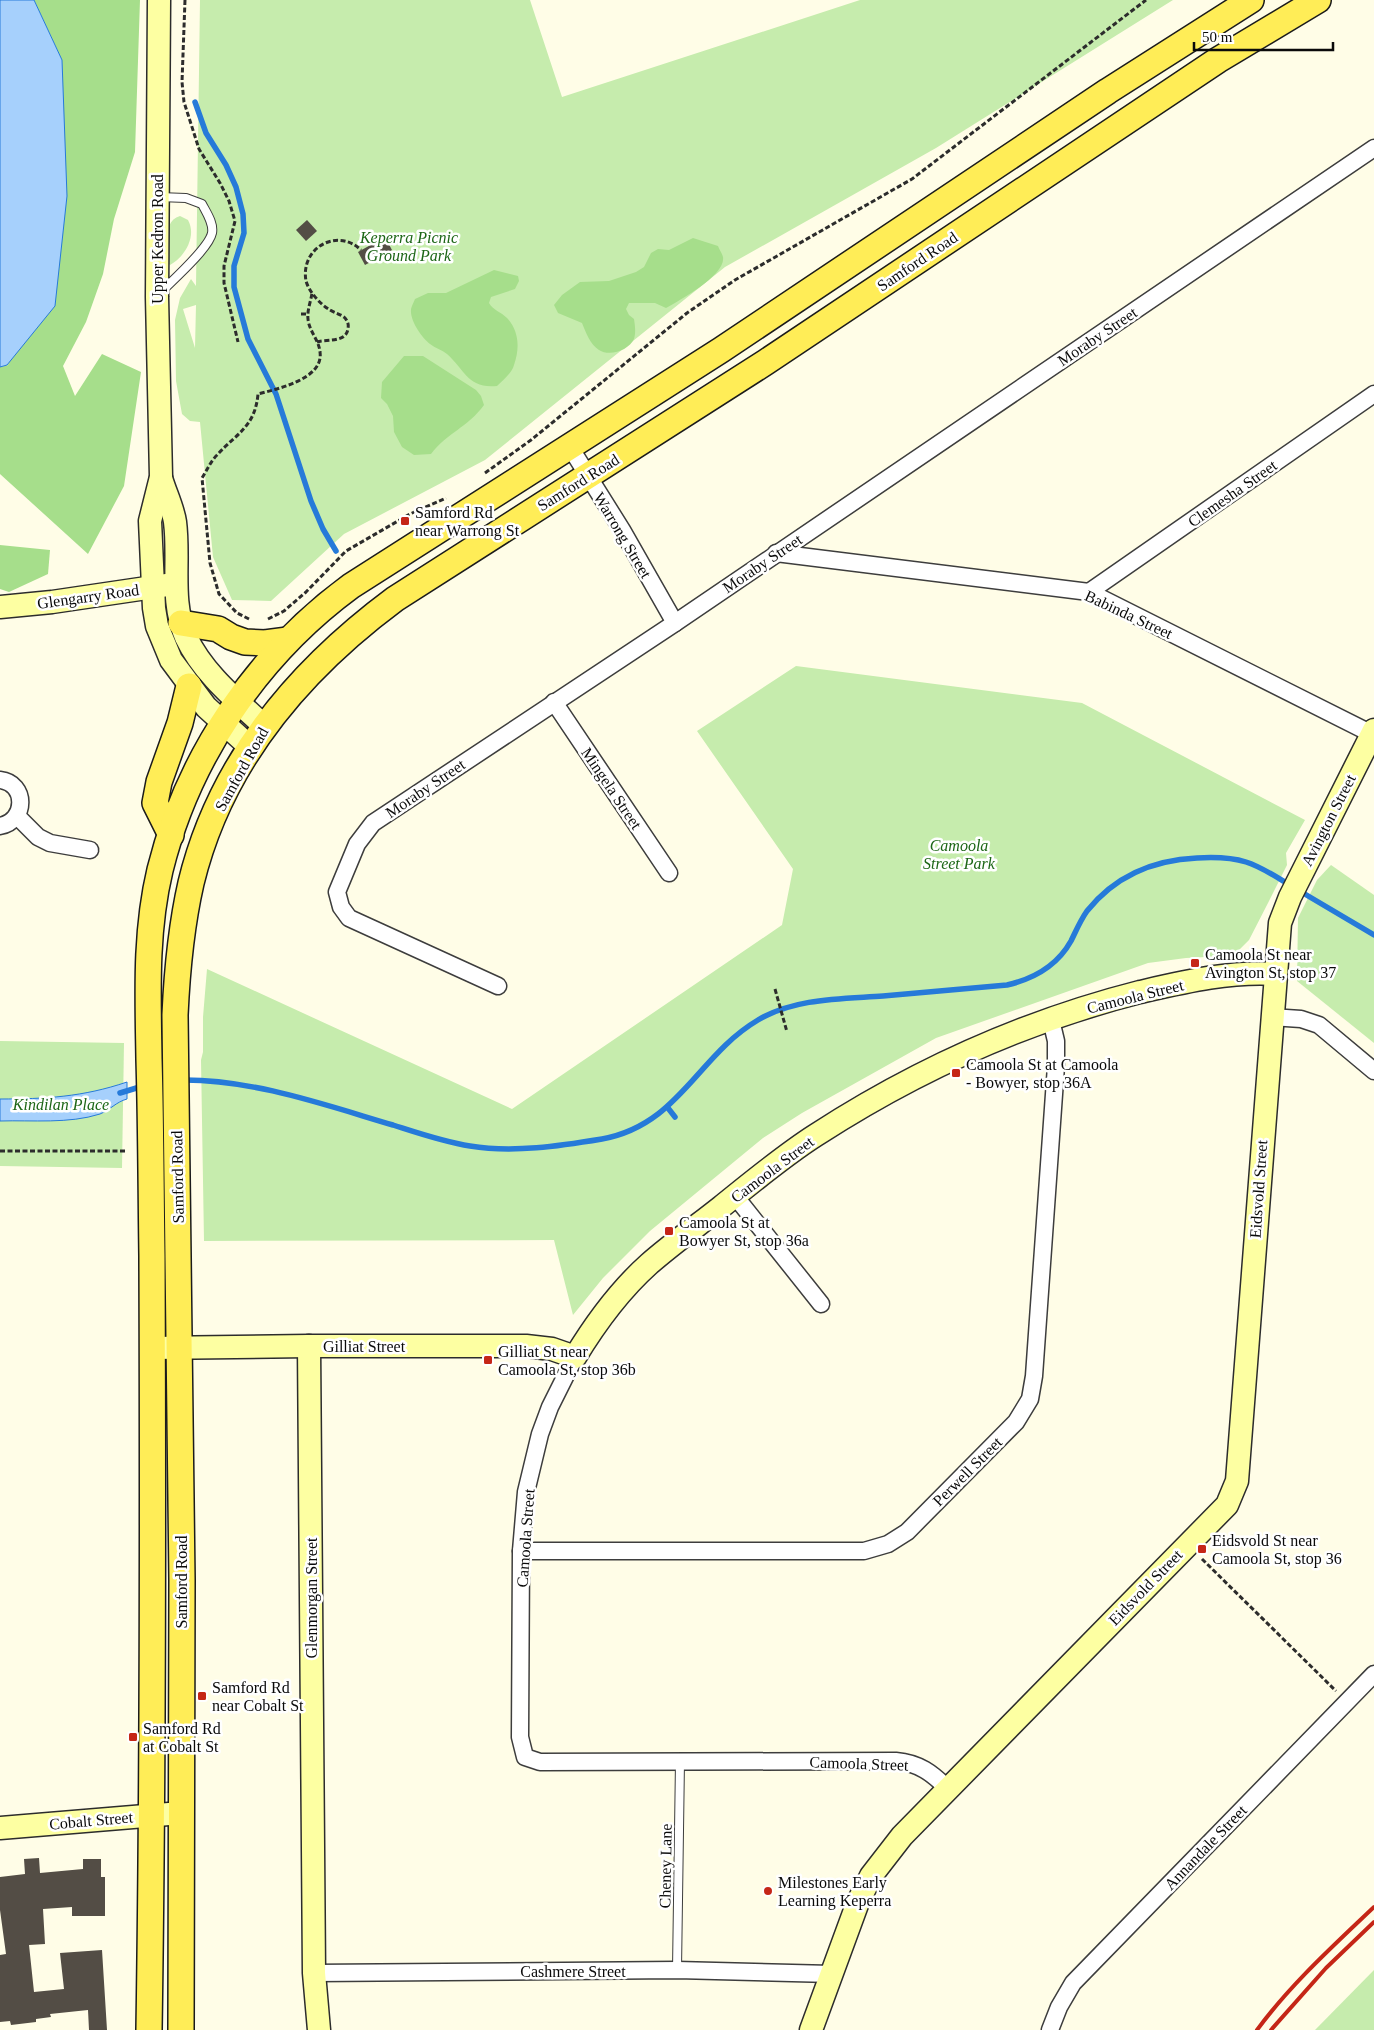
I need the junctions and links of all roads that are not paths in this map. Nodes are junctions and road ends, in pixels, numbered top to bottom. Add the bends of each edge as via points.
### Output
1 (159, 0) edge
2 (1252, 0) edge
3 (1318, 0) edge
4 (1374, 148) edge
5 (157, 197) junction
6 (157, 296) junction
7 (1374, 394) edge
8 (570, 447) junction
9 (588, 476) junction
10 (161, 477) junction
11 (776, 553) junction
12 (177, 583) junction
13 (153, 587) junction
14 (1089, 592) junction
15 (0, 607) edge
16 (181, 622) junction
17 (675, 623) junction
18 (288, 640) junction
19 (189, 686) junction
20 (238, 701) junction
21 (554, 702) junction
22 (222, 723) junction
23 (264, 726) junction
24 (1373, 732) edge
25 (250, 747) junction
26 (0, 780) edge
27 (17, 816) junction
28 (0, 826) edge
29 (171, 835) junction
30 (90, 850) dead end
31 (669, 873) dead end
32 (1283, 911) joint
33 (1275, 974) junction
34 (498, 986) dead end
35 (1271, 1017) junction
36 (1051, 1020) junction
37 (1374, 1071) edge
38 (735, 1196) junction
39 (821, 1304) dead end
40 (309, 1346) junction
41 (152, 1348) junction
42 (180, 1348) junction
43 (575, 1357) junction
44 (521, 1551) junction
45 (1374, 1674) edge
46 (680, 1762) junction
47 (948, 1789) junction
48 (182, 1813) junction
49 (152, 1815) junction
50 (0, 1828) edge
51 (677, 1970) junction
52 (314, 1973) junction
53 (832, 1974) junction
54 (149, 2030) edge
55 (181, 2030) edge
56 (319, 2030) edge
57 (811, 2030) edge
58 (1050, 2030) edge

1 - 5 street, Upper Kedron Road
2 - 8 main road, Samford Road via 1108,91 762,324
3 - 9 main road, Samford Road via 1218,60 766,362
4 - 11 street, Moraby Street
5 - 6 street, Upper Kedron Road
5 - 6 lane via 186,198 202,204 212,224 212,232 202,250
6 - 10 street, Upper Kedron Road
7 - 14 street, Clemesha Street
8 - 9 street, Warrong Street
8 - 18 main road, Samford Road via 351,586
9 - 17 street, Warrong Street
9 - 23 main road, Samford Road via 442,568 361,624 304,677
10 - 12 street, Upper Kedron Road via 174,521
10 - 13 street, Upper Kedron Road via 150,521
11 - 14 street, Babinda Street
11 - 17 street, Moraby Street
12 - 13 street, Glengarry Road
12 - 16 street, Upper Kedron Road
13 - 15 street, Glengarry Road
13 - 19 street, Upper Kedron Road via 162,642
14 - 24 street, Babinda Street
16 - 18 main road via 218,629 244,642
16 - 20 street, Upper Kedron Road via 201,663
17 - 21 street, Moraby Street
18 - 20 main road, Samford Road
19 - 22 street, Upper Kedron Road
19 - 29 main road via 155,803
20 - 22 main road, Samford Road
20 - 23 street, Upper Kedron Road
21 - 31 street, Mingela Street
21 - 34 street, Moraby Street via 373,823 357,844 337,892 341,907 349,918
22 - 25 street, Upper Kedron Road
22 - 29 main road, Samford Road via 194,777
23 - 25 main road, Samford Road
24 - 32 street, Avington Street
25 - 42 main road, Samford Road via 217,809 192,882 181,934 176,989
26 - 27 street via 12,784 18,791 20,808
27 - 28 street
27 - 30 street via 50,844
29 - 41 main road, Samford Road via 160,870 148,949
32 - 33 street, Eidsvold Street via 1277,935
33 - 35 street, Eidsvold Street
33 - 36 street, Camoola Street via 1243,974 1159,988
35 - 37 street via 1301,1019 1319,1026
35 - 47 street, Eidsvold Street via 1237,1481 1226,1505
36 - 38 street, Camoola Street via 956,1058 855,1112 814,1136
36 - 44 street, Perwell Street via 1056,1041 1056,1066 1030,1399 1016,1422 907,1532 888,1544 864,1551
38 - 39 street
38 - 43 street, Camoola Street via 648,1265 608,1310
40 - 42 street, Gilliat Street
40 - 43 street, Gilliat Street via 539,1347
40 - 52 street, Glenmorgan Street
41 - 42 street, Gilliat Street
41 - 49 main road, Samford Road
42 - 48 main road, Samford Road
43 - 44 street, Camoola Street via 550,1408 532,1463
44 - 46 street, Camoola Street via 520,1737 525,1757 540,1762
45 - 58 street, Annandale Street via 1073,1983
46 - 47 street, Camoola Street via 908,1762 931,1773
46 - 51 lane, Cheney Lane
47 - 53 street, Eidsvold Street via 902,1836 871,1876
48 - 49 street, Cobalt Street
48 - 55 main road, Samford Road
49 - 50 street, Cobalt Street
49 - 54 main road, Samford Road
51 - 52 street, Cashmere Street
51 - 53 street, Cashmere Street
52 - 56 street, Glenmorgan Street
53 - 57 street, Eidsvold Street

